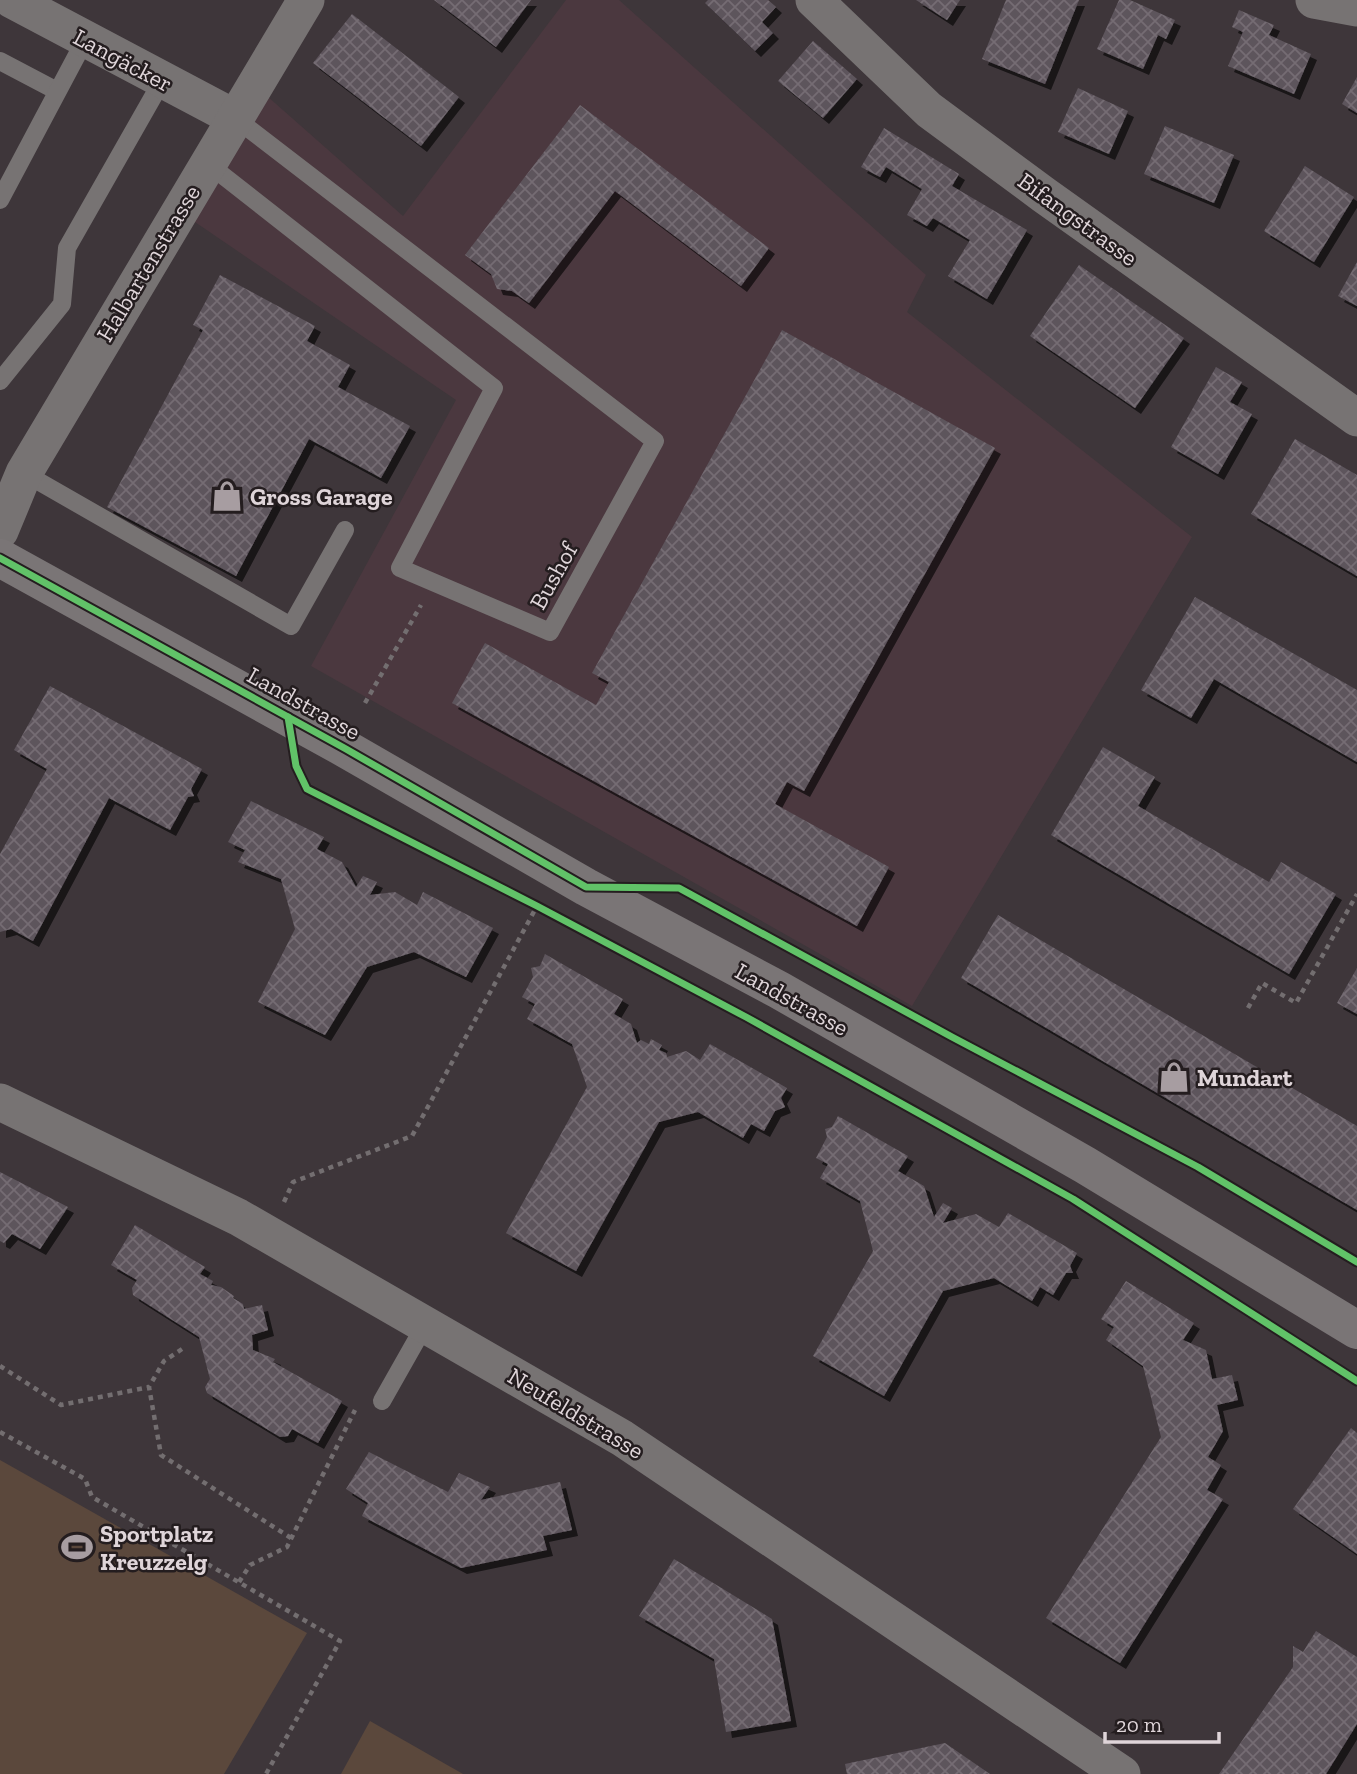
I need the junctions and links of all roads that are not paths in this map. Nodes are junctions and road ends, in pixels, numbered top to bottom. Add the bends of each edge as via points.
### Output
1 (12, 0) edge
2 (306, 0) edge
3 (814, 0) edge
4 (1314, 0) edge
5 (1357, 8) edge
6 (85, 40) junction
7 (0, 61) edge
8 (162, 81) junction
9 (57, 91) junction
10 (235, 118) junction
11 (207, 163) junction
12 (0, 200) edge
13 (0, 381) edge
14 (1357, 418) edge
15 (24, 473) junction
16 (345, 530) dead end
17 (0, 531) edge
18 (0, 558) edge
19 (0, 1102) edge
20 (425, 1325) junction
21 (1357, 1331) edge
22 (382, 1401) road end
23 (1122, 1774) edge

1 - 6 street, Langäcker
2 - 10 street, Halbartenstrasse
3 - 14 street, Bifangstrasse via 929,110
4 - 5 street
6 - 8 street, Langäcker
6 - 9 lane
7 - 9 lane
8 - 10 street, Langäcker
8 - 13 lane via 67,248 62,304
9 - 12 lane
10 - 11 street, Halbartenstrasse
10 - 11 lane, Bushof via 655,441 550,632 400,568 494,388
11 - 15 street, Halbartenstrasse
15 - 16 lane via 291,626
15 - 17 street, Halbartenstrasse
18 - 21 main road, Landstrasse via 1085,1164
19 - 20 street, Neufeldstrasse via 238,1217
20 - 22 lane
20 - 23 street, Neufeldstrasse via 622,1438

